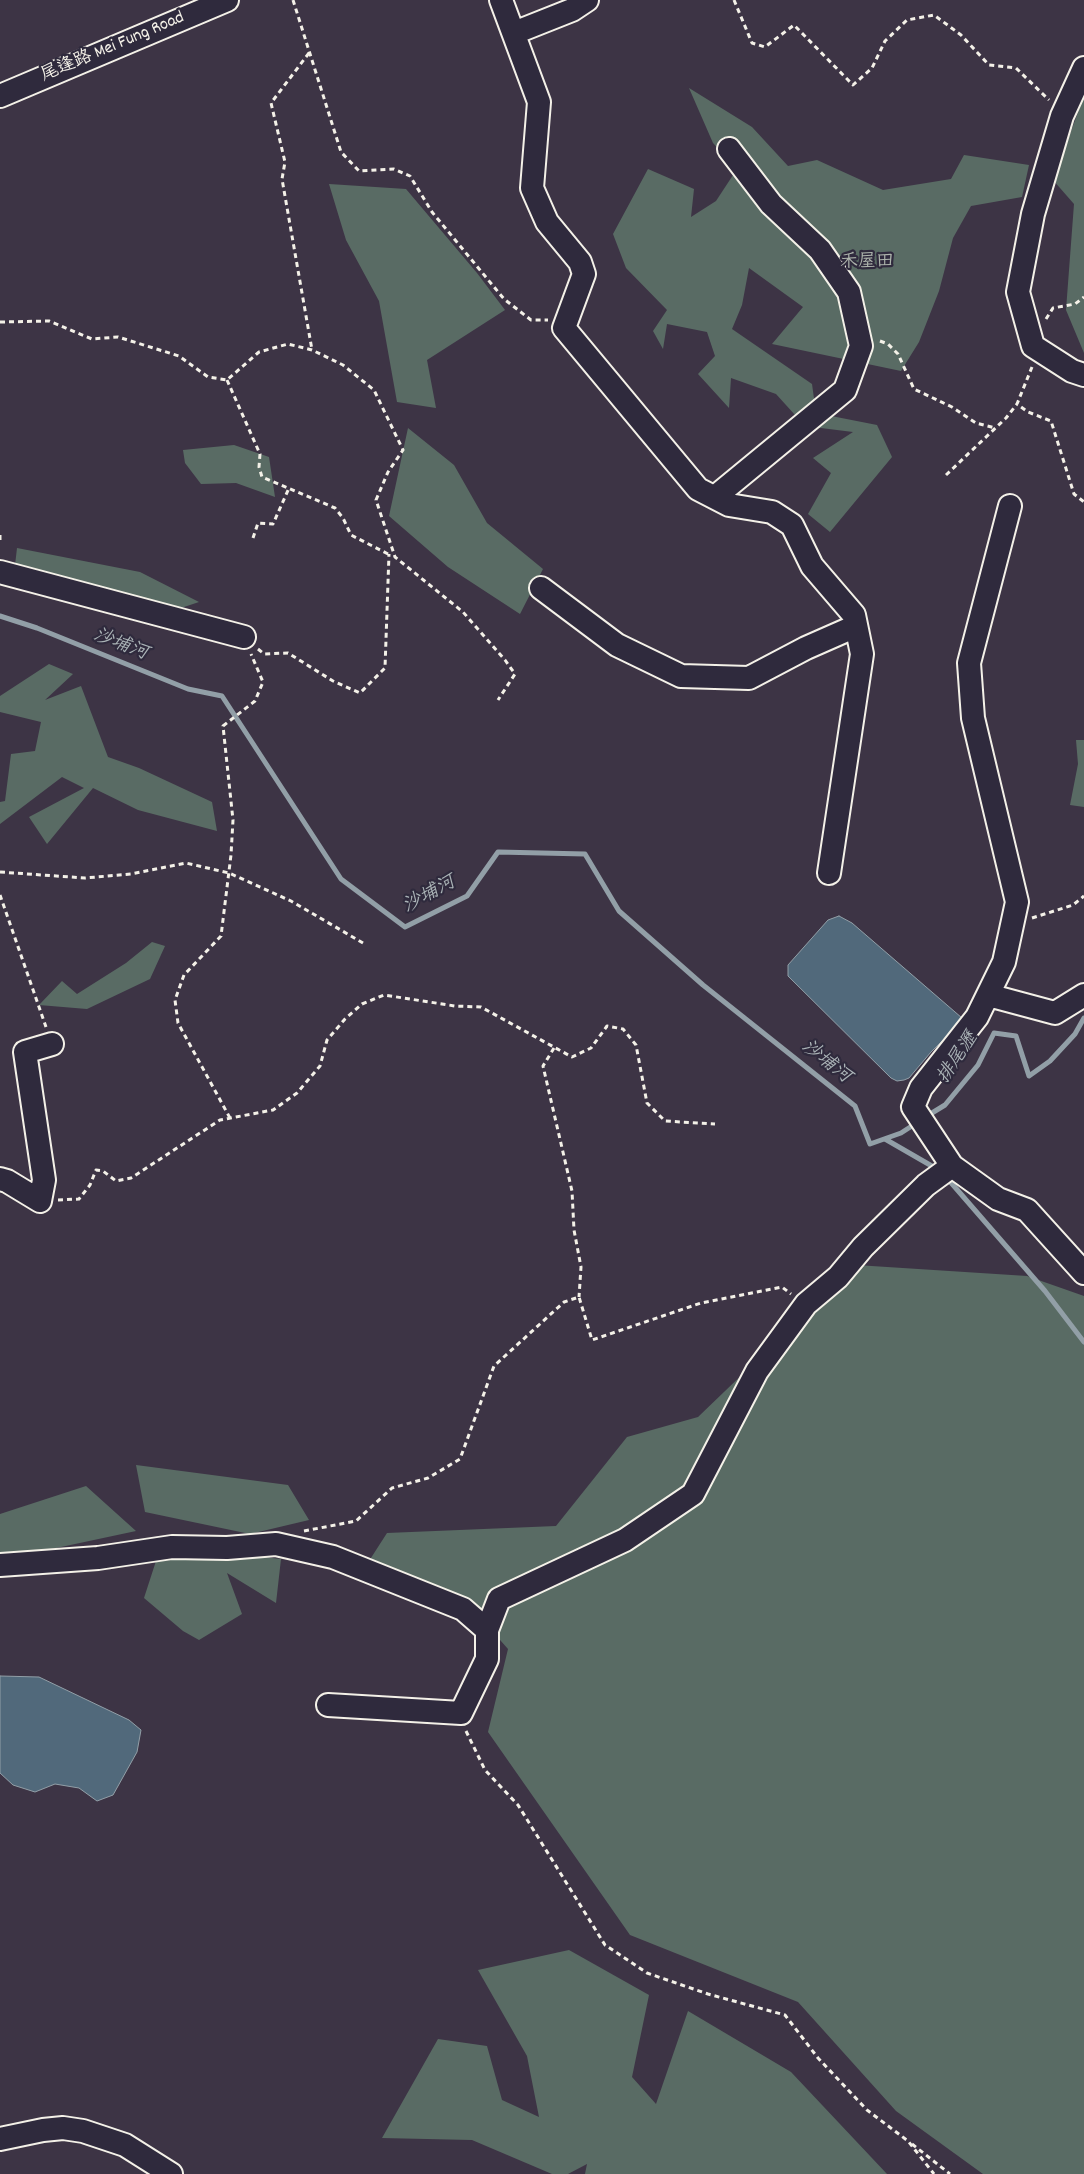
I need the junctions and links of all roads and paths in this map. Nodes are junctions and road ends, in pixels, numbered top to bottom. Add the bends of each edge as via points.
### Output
1 (227, 0) edge
2 (293, 0) edge
3 (501, 0) edge
4 (587, 0) edge
5 (734, 0) edge
6 (514, 33) junction
7 (309, 52) junction
8 (1084, 68) edge
9 (0, 96) edge
10 (1062, 116) junction
11 (729, 149) dead end
12 (1084, 297) edge
13 (567, 320) junction
14 (0, 322) edge
15 (859, 334) junction
16 (1036, 345) junction
17 (312, 350) junction
18 (1084, 375) edge
19 (227, 380) junction
20 (1017, 404) junction
21 (995, 428) junction
22 (946, 475) dead end
23 (289, 488) junction
24 (715, 497) junction
25 (1084, 502) edge
26 (1010, 506) dead end
27 (0, 534) edge
28 (253, 538) dead end
29 (0, 544) edge
30 (389, 554) junction
31 (395, 557) junction
32 (0, 572) edge
33 (541, 588) dead end
34 (856, 626) junction
35 (244, 637) junction
36 (498, 700) dead end
37 (0, 872) edge
38 (229, 873) junction
39 (829, 874) dead end
40 (0, 895) edge
41 (1084, 896) edge
42 (1012, 925) junction
43 (362, 943) dead end
44 (988, 995) junction
45 (1084, 995) edge
46 (52, 1044) joint
47 (554, 1048) junction
48 (230, 1118) junction
49 (715, 1124) dead end
50 (943, 1172) junction
51 (0, 1179) edge
52 (40, 1201) junction
53 (1084, 1273) edge
54 (579, 1297) junction
55 (806, 1304) junction
56 (276, 1544) junction
57 (0, 1565) edge
58 (487, 1630) junction
59 (328, 1705) dead end
60 (461, 1713) junction
61 (0, 2139) edge
62 (908, 2140) junction
63 (171, 2174) edge
64 (934, 2174) edge
65 (950, 2174) edge

1 - 9 street, 尾逢路 Mei Fung Road
2 - 7 path
3 - 6 street
4 - 6 street via 572,10
5 - 10 path via 752,42 765,47 794,25 853,85 872,68 885,41 907,20 934,15 961,35 990,65 1016,68 1044,93
6 - 13 street via 539,102 532,188 548,222 580,262 584,274
7 - 13 path via 340,152 359,171 394,169 410,176 432,212 504,298 531,320
7 - 17 path via 271,103 285,162 282,179
8 - 10 street
10 - 16 street via 1033,214 1018,292
11 - 15 street via 771,204 820,250 849,292
12 - 16 path via 1075,304 1052,308
13 - 24 street via 564,328 698,489
14 - 19 path via 49,321 92,339 118,337 179,356 208,377
15 - 21 path via 888,344 898,354 914,388 952,406 976,424
15 - 24 street via 862,346 845,390
16 - 18 street via 1072,371
16 - 20 path
17 - 19 path via 288,344 259,352
17 - 31 path via 343,364 374,390 403,450 388,472 376,500
19 - 23 path via 260,454 262,477
20 - 21 path
20 - 25 path via 1051,421 1074,494
21 - 22 path
23 - 28 path via 273,524 258,522
23 - 30 path via 335,508 351,534
24 - 34 street via 729,505 772,512 792,525 812,566 854,615
26 - 42 street via 969,663 973,718 1017,902
27 - 29 path
30 - 31 path
30 - 35 path via 385,668 360,693 333,681 288,653 264,654
31 - 36 path via 463,612 505,660 515,674
32 - 35 street
33 - 34 street via 617,645 681,676 749,678
34 - 39 street via 862,654
35 - 38 path via 262,682 255,701 223,726 233,820
37 - 38 path via 85,878 130,874 186,863
38 - 43 path via 290,901
38 - 48 path via 221,936 184,975 175,1000 178,1023
40 - 46 path
41 - 42 path via 1072,905
42 - 44 street via 1004,962
44 - 45 street via 1055,1013
44 - 50 street via 977,1017 921,1088 913,1107
46 - 52 street via 25,1052 44,1180
47 - 48 path via 481,1007 384,995 362,1004 345,1019 327,1040 320,1066 297,1094 273,1110
47 - 49 path via 572,1057 591,1048 607,1026 623,1029 636,1045 647,1103 665,1121
47 - 54 path via 543,1066 572,1191 574,1230 581,1268
48 - 52 path via 220,1120 130,1178 116,1181 96,1170 79,1199
50 - 53 street via 1027,1210
50 - 55 street via 863,1247 838,1277
51 - 52 street
54 - 55 path via 592,1340 702,1303 782,1287
54 - 56 path via 564,1302 494,1366 460,1459 428,1478 392,1488 356,1521 310,1528
55 - 58 street via 757,1371 693,1494 625,1540 500,1599
56 - 57 street via 227,1548 172,1547 98,1558
56 - 58 street via 333,1557 463,1609
58 - 60 street via 487,1660
59 - 60 street
60 - 62 path via 467,1738 485,1770 518,1804 606,1945 647,1973 784,2016 818,2058 868,2110
61 - 63 street via 43,2130 82,2130 125,2145
62 - 64 path
62 - 65 path

